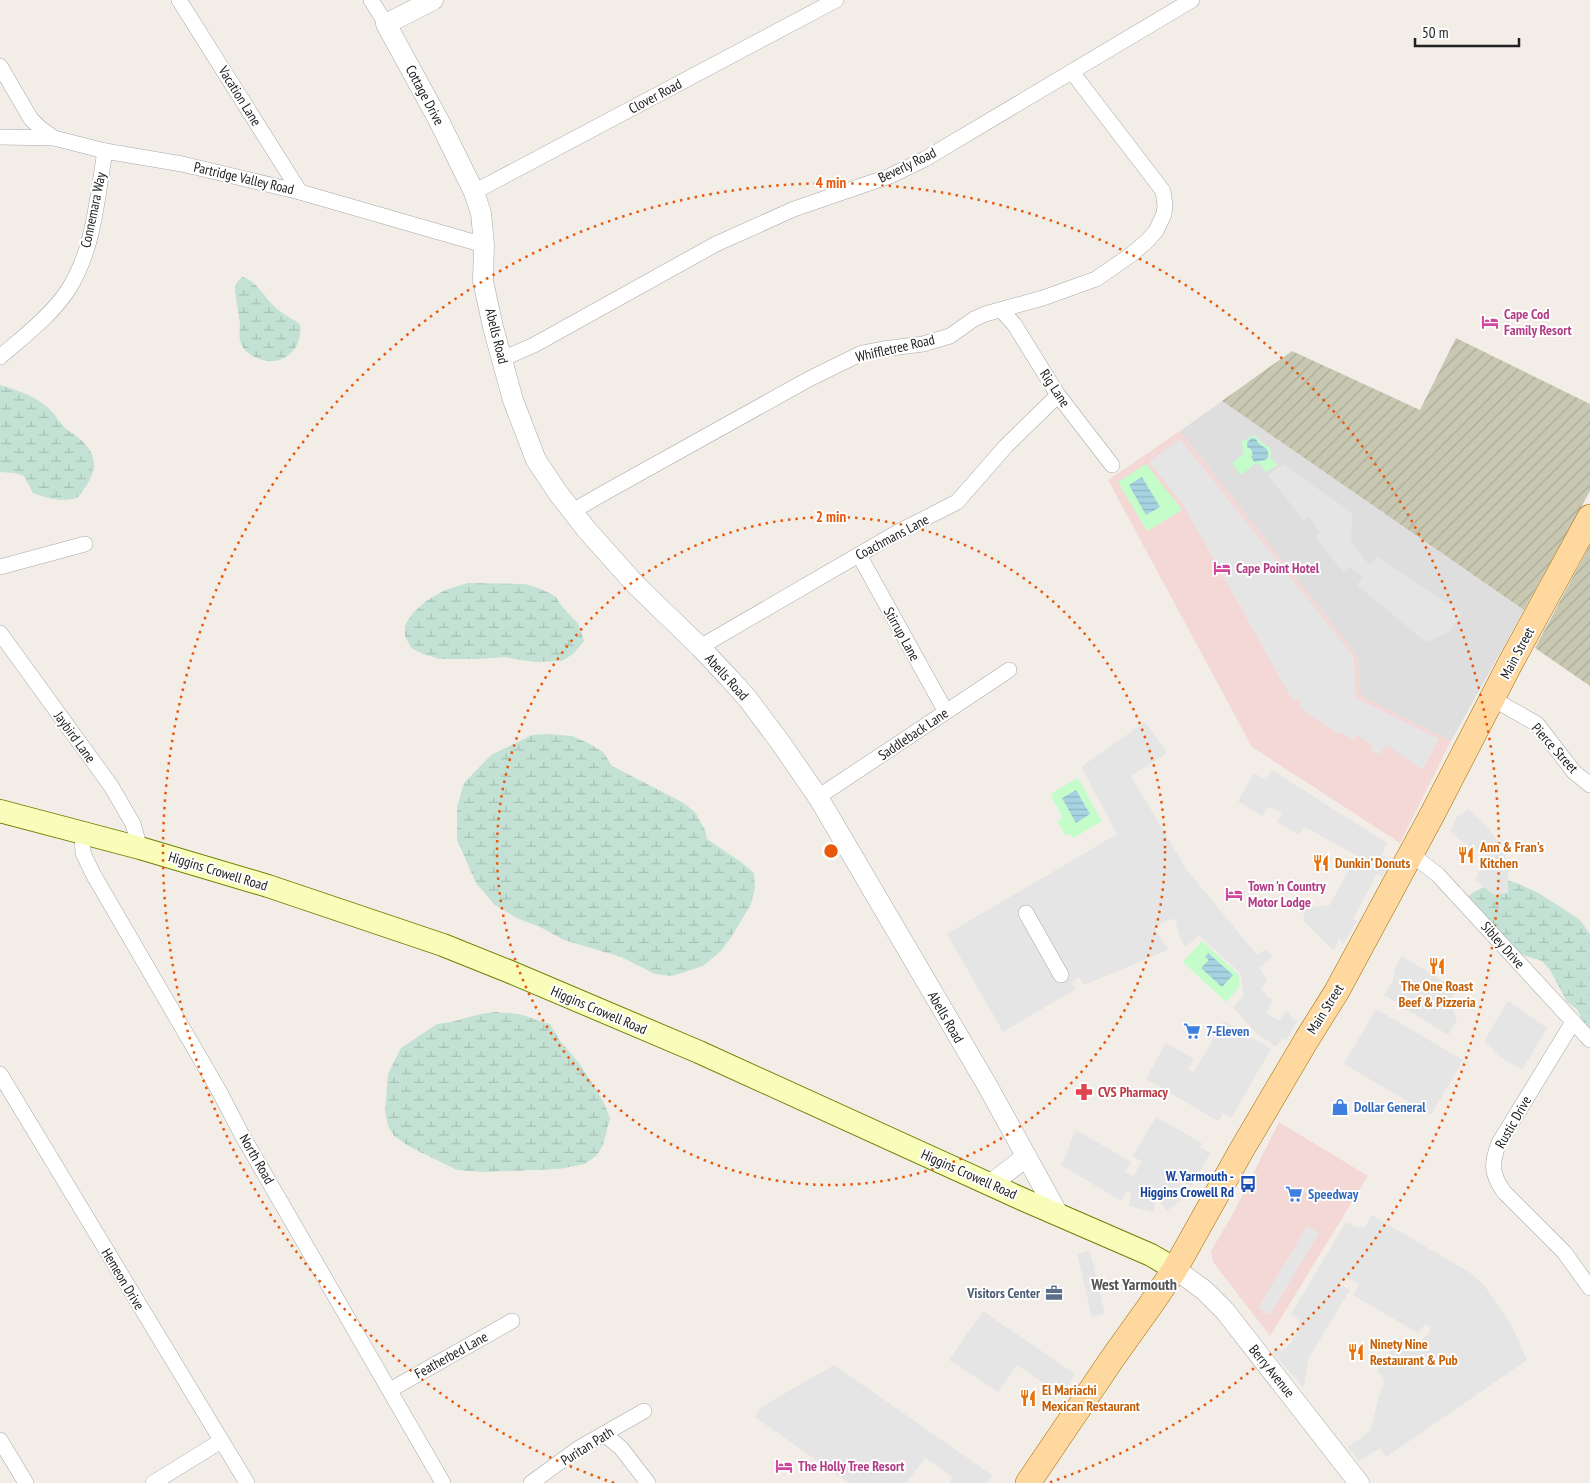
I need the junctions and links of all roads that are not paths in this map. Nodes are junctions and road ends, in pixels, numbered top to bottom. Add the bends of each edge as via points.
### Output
1 (179, 0) edge
2 (371, 0) edge
3 (433, 0) edge
4 (836, 0) edge
5 (1192, 0) edge
6 (386, 24) junction
7 (0, 66) edge
8 (1072, 72) junction
9 (0, 136) edge
10 (54, 138) junction
11 (105, 151) junction
12 (300, 192) junction
13 (474, 192) junction
14 (484, 245) junction
15 (1001, 310) junction
16 (0, 357) edge
17 (502, 359) junction
18 (1058, 395) junction
19 (1112, 465) dead end
20 (573, 511) junction
21 (1590, 516) edge
22 (85, 544) dead end
23 (859, 555) junction
24 (0, 567) edge
25 (0, 633) edge
26 (700, 647) junction
27 (1009, 670) dead end
28 (1493, 699) junction
29 (946, 712) junction
30 (1590, 784) edge
31 (818, 798) junction
32 (0, 811) edge
33 (82, 832) junction
34 (140, 848) junction
35 (1412, 854) junction
36 (1026, 913) dead end
37 (1061, 975) dead end
38 (1573, 1022) junction
39 (1590, 1040) edge
40 (0, 1074) edge
41 (1026, 1158) junction
42 (991, 1184) junction
43 (1058, 1214) junction
44 (1175, 1268) junction
45 (1590, 1288) edge
46 (512, 1321) dead end
47 (390, 1390) junction
48 (644, 1411) dead end
49 (604, 1434) junction
50 (0, 1440) edge
51 (221, 1441) junction
52 (26, 1483) edge
53 (153, 1483) edge
54 (247, 1483) edge
55 (443, 1483) edge
56 (531, 1483) edge
57 (648, 1483) edge
58 (1028, 1483) edge
59 (1359, 1483) edge

1 - 12 street, Vacation Lane
2 - 6 street, Cottage Drive
3 - 6 street
4 - 13 street, Clover Road
5 - 8 street, Beverly Road
6 - 13 street, Cottage Drive
7 - 10 street via 31,118
8 - 15 street, Whiffletree Road via 1163,191 1164,214 1147,241 1096,279
8 - 17 street, Beverly Road via 925,159 890,176 794,209 716,244
9 - 10 street, Partridge Valley Road
10 - 11 street, Partridge Valley Road
11 - 12 street, Partridge Valley Road via 182,164
11 - 16 street, Connemara Way via 89,243 68,291 48,314
12 - 14 street, Partridge Valley Road
13 - 14 street, Abells Road via 481,213
14 - 17 street, Abells Road via 483,281
15 - 18 street, Rig Lane via 1014,324
15 - 20 street, Whiffletree Road via 974,319 950,336 923,344 862,353 848,359
17 - 20 street, Abells Road via 513,400 536,460
18 - 19 street, Rig Lane
18 - 23 street, Coachmans Lane via 1006,446 957,502
20 - 26 street, Abells Road via 629,577
21 - 28 main road, Main Street
22 - 24 street
23 - 26 street, Coachmans Lane
23 - 29 street, Stirrup Lane
25 - 34 street, Jaybird Lane via 111,786 133,824
26 - 31 street, Abells Road via 747,698
27 - 29 street, Saddleback Lane
28 - 30 street, Pierce Street via 1537,724 1574,772
28 - 35 main road, Main Street
29 - 31 street, Saddleback Lane
31 - 41 street, Abells Road via 987,1085
32 - 33 main road, Higgins Crowell Road
33 - 34 main road, Higgins Crowell Road
33 - 47 street, North Road via 83,853 93,874
34 - 42 main road, Higgins Crowell Road via 330,906 508,970
35 - 38 street, Sibley Drive via 1438,875
35 - 44 main road, Main Street via 1338,989
36 - 37 street
38 - 39 street, Sibley Drive
38 - 45 street, Rustic Drive via 1493,1158 1497,1183 1564,1252
40 - 51 street, Hemeon Drive
41 - 42 street
41 - 43 street, Abells Road
42 - 43 main road, Higgins Crowell Road
43 - 44 main road, Higgins Crowell Road
44 - 58 main road, Main Street
44 - 59 street, Berry Avenue via 1225,1311
46 - 47 street, Featherbed Lane
47 - 55 street, North Road
48 - 49 street, Puritan Path
49 - 56 street, Puritan Path
49 - 57 street via 621,1448
50 - 52 street
51 - 53 street
51 - 54 street, Hemeon Drive

